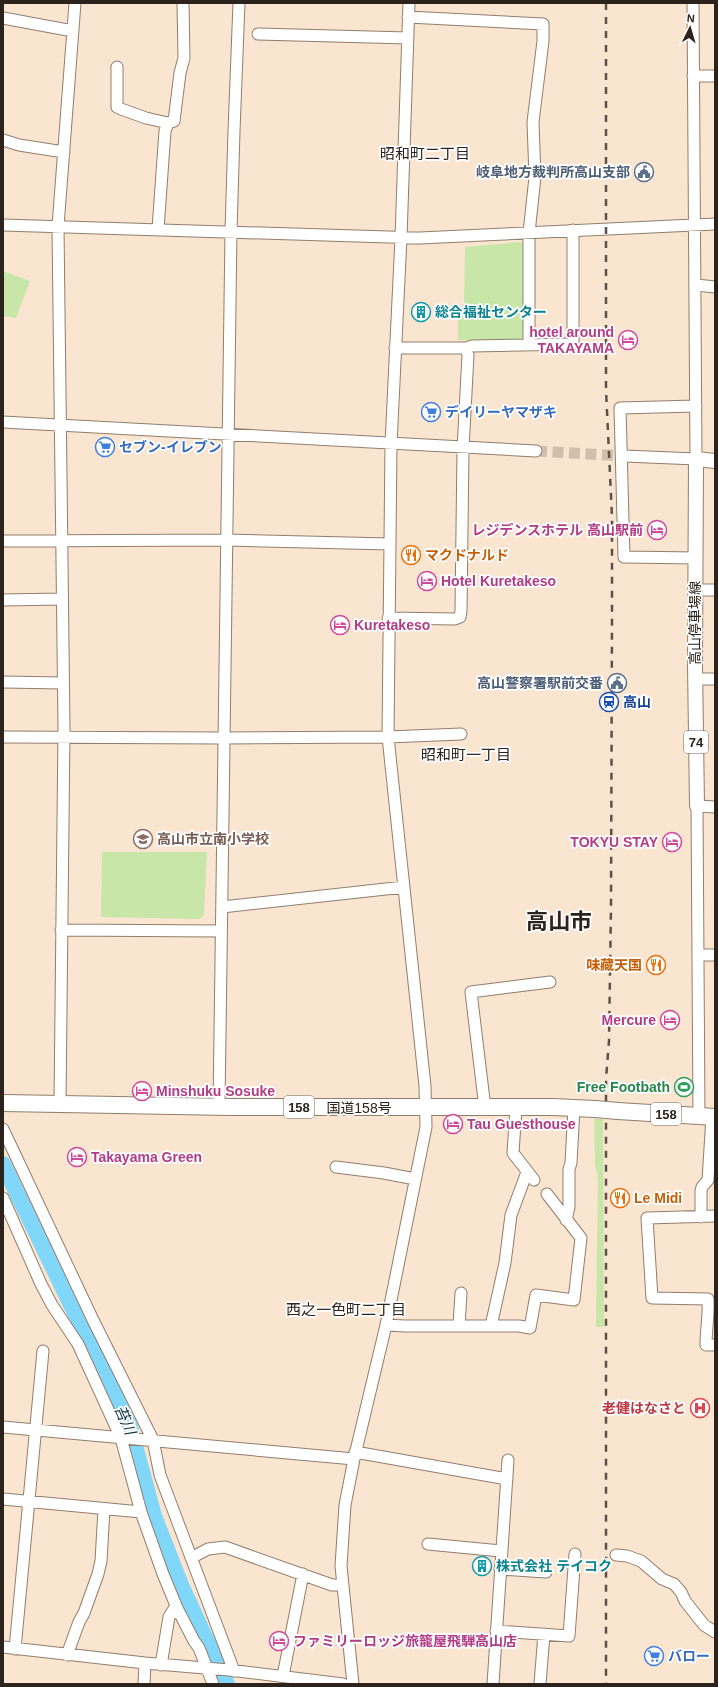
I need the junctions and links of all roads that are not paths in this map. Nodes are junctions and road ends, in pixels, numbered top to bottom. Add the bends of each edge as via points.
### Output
1 (75, 3) edge
2 (183, 3) edge
3 (240, 3) edge
4 (409, 3) edge
5 (693, 3) edge
6 (408, 17) junction
7 (3, 18) edge
8 (73, 31) junction
9 (258, 34) dead end
10 (408, 38) junction
11 (117, 67) dead end
12 (694, 76) junction
13 (715, 76) edge
14 (168, 123) junction
15 (3, 140) edge
16 (64, 152) junction
17 (715, 224) edge
18 (3, 225) edge
19 (695, 225) junction
20 (58, 226) junction
21 (158, 229) junction
22 (573, 230) junction
23 (231, 231) junction
24 (529, 233) junction
25 (401, 238) junction
26 (696, 285) junction
27 (715, 287) edge
28 (529, 345) junction
29 (396, 348) junction
30 (466, 348) junction
31 (696, 406) junction
32 (3, 422) edge
33 (60, 426) junction
34 (229, 435) junction
35 (391, 444) junction
36 (464, 448) junction
37 (536, 451) tunnel mouth
38 (625, 456) tunnel mouth
39 (696, 459) junction
40 (715, 461) edge
41 (227, 540) junction
42 (61, 541) junction
43 (3, 542) edge
44 (389, 544) junction
45 (696, 558) junction
46 (696, 590) junction
47 (715, 590) edge
48 (62, 599) junction
49 (3, 600) edge
50 (388, 618) junction
51 (695, 679) junction
52 (715, 679) edge
53 (3, 682) edge
54 (63, 683) junction
55 (461, 734) dead end
56 (64, 736) junction
57 (3, 737) edge
58 (388, 737) junction
59 (224, 738) junction
60 (698, 806) junction
61 (715, 807) edge
62 (404, 887) junction
63 (222, 907) junction
64 (61, 930) junction
65 (221, 931) junction
66 (699, 955) junction
67 (715, 955) edge
68 (550, 982) dead end
69 (3, 1103) edge
70 (60, 1104) junction
71 (219, 1107) junction
72 (426, 1108) junction
73 (485, 1108) junction
74 (516, 1108) junction
75 (574, 1108) junction
76 (709, 1117) edge
77 (3, 1129) edge
78 (336, 1167) dead end
79 (415, 1179) junction
80 (547, 1194) dead end
81 (3, 1198) edge
82 (715, 1216) edge
83 (701, 1217) junction
84 (566, 1220) junction
85 (461, 1293) dead end
86 (386, 1325) junction
87 (459, 1326) junction
88 (491, 1326) junction
89 (715, 1345) edge
90 (43, 1352) dead end
91 (3, 1427) edge
92 (36, 1430) junction
93 (122, 1438) junction
94 (151, 1440) junction
95 (354, 1456) junction
96 (508, 1460) dead end
97 (507, 1480) junction
98 (3, 1499) edge
99 (30, 1501) junction
100 (104, 1509) junction
101 (141, 1512) junction
102 (428, 1544) dead end
103 (501, 1551) junction
104 (575, 1554) dead end
105 (616, 1555) dead end
106 (191, 1558) junction
107 (500, 1569) junction
108 (546, 1572) dead end
109 (303, 1574) junction
110 (342, 1585) junction
111 (177, 1608) junction
112 (496, 1630) junction
113 (715, 1632) edge
114 (544, 1634) junction
115 (3, 1647) edge
116 (15, 1649) junction
117 (66, 1655) junction
118 (145, 1663) junction
119 (161, 1665) junction
120 (208, 1668) junction
121 (232, 1671) junction
122 (283, 1676) junction
123 (144, 1684) edge
124 (213, 1684) edge
125 (343, 1684) edge
126 (353, 1684) edge
127 (493, 1684) edge
128 (540, 1684) edge

1 - 8 street
2 - 14 street via 184,58 174,121
3 - 23 street
4 - 6 street
5 - 12 street
6 - 10 street
6 - 24 street via 542,24 543,41 533,122 535,176
7 - 8 street
8 - 16 street
9 - 10 street
10 - 25 street
11 - 14 street via 117,106 146,118
12 - 13 street
12 - 19 street
14 - 21 street via 165,131
15 - 16 street
16 - 20 street
17 - 19 street
18 - 20 street
19 - 22 street
19 - 26 street
20 - 21 street
20 - 33 street
21 - 23 street
22 - 24 street
22 - 28 street via 573,344
23 - 25 street
23 - 34 street
24 - 25 street
24 - 28 street
25 - 29 street
26 - 27 street
26 - 31 street
28 - 30 street
29 - 30 street
29 - 35 street
30 - 36 street via 468,355
31 - 39 street
31 - 45 street via 620,408 624,557
32 - 33 street
33 - 34 street
33 - 42 street
34 - 35 street
34 - 41 street
35 - 36 street
35 - 44 street
36 - 37 street
36 - 50 street via 460,617
38 - 39 street
39 - 40 main road
39 - 45 main road, 高山停車場線 / 74
41 - 42 street
41 - 44 street
41 - 59 street
42 - 43 street
42 - 48 street
44 - 50 street
45 - 46 main road, 高山停車場線 / 74
46 - 47 street
46 - 51 main road, 高山停車場線 / 74
48 - 49 street
48 - 54 street
50 - 58 street
51 - 52 street
51 - 60 main road, 高山停車場線 / 74
53 - 54 street
54 - 56 street
55 - 58 street
56 - 57 street
56 - 59 street
56 - 64 street
58 - 59 street
58 - 62 street
59 - 63 street
60 - 61 street
60 - 66 street
62 - 63 street
62 - 72 street
63 - 65 street
64 - 65 street
64 - 70 street
65 - 71 street
66 - 67 street
66 - 76 street
68 - 73 street via 471,992
69 - 70 highway, 国道158号 / 158
70 - 71 highway, 国道158号 / 158
71 - 72 highway, 国道158号 / 158
72 - 73 highway, 国道158号 / 158
72 - 79 street via 426,1127
73 - 74 highway, 国道158号 / 158
74 - 75 highway, 国道158号 / 158
74 - 88 street via 513,1153 530,1176 509,1220 505,1263
75 - 76 highway, 国道158号 / 158, bridge
75 - 84 street via 569,1169 570,1208
76 - 83 street via 708,1180 701,1191
77 - 94 street
78 - 79 street via 384,1172
79 - 86 street
80 - 84 street
81 - 93 street via 41,1284 78,1344
82 - 83 street
83 - 89 street via 647,1218 652,1298 708,1299 706,1345
84 - 88 street via 581,1238 574,1300 536,1295 530,1328
85 - 87 street
86 - 87 street
86 - 95 street
87 - 88 street
90 - 92 street
91 - 92 street
92 - 93 street
92 - 99 street
93 - 94 street
93 - 101 street
94 - 95 street
94 - 106 street via 160,1475
95 - 97 street
95 - 110 street via 345,1506
96 - 97 street
97 - 103 street
98 - 99 street
99 - 100 street
99 - 116 street
100 - 101 street
100 - 117 street via 98,1574
101 - 111 street
102 - 103 street
103 - 107 street
104 - 114 street via 569,1636
105 - 113 street via 641,1561 662,1579 674,1584 704,1625
106 - 109 street via 208,1549 225,1547
106 - 121 street
107 - 108 street
107 - 112 street
109 - 110 street via 332,1585
109 - 122 street
110 - 126 street
111 - 119 street via 168,1617
111 - 120 street via 200,1648
112 - 114 street
112 - 127 street
114 - 128 street
115 - 116 street
116 - 117 street
117 - 118 street
118 - 119 street
118 - 123 street
119 - 120 street
120 - 121 street
120 - 124 street
121 - 122 street
122 - 125 street

